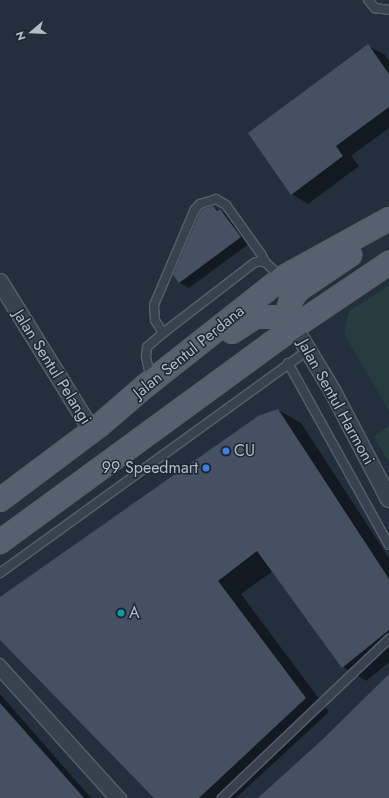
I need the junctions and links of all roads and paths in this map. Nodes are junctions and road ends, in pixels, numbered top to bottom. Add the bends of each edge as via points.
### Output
1 (368, 0) edge
2 (389, 10) edge
3 (389, 219) edge
4 (389, 229) edge
5 (265, 262) junction
6 (389, 263) edge
7 (282, 278) junction
8 (0, 282) edge
9 (290, 322) junction
10 (163, 333) junction
11 (308, 350) junction
12 (173, 364) junction
13 (288, 364) junction
14 (151, 382) junction
15 (92, 431) junction
16 (389, 499) edge
17 (0, 500) edge
18 (0, 542) edge
19 (389, 545) edge
20 (0, 573) edge
21 (389, 639) edge
22 (0, 662) edge
23 (0, 672) edge
24 (113, 798) edge
25 (122, 798) edge
26 (222, 798) edge

1 - 2 lane via 375,8
3 - 7 main road, Jalan Sentul Perdana
4 - 9 main road via 298,290 291,300
5 - 7 lane
5 - 10 lane via 254,263
5 - 10 lane via 226,205 216,198 200,204 195,209 154,305 155,320
6 - 9 main road
7 - 12 main road, Jalan Sentul Perdana
8 - 15 street, Jalan Sentul Pelangi
9 - 11 street, Jalan Sentul Harmoni
9 - 12 main road via 255,317 199,354
9 - 18 main road
10 - 14 lane via 147,347 146,356
11 - 13 lane
11 - 16 street, Jalan Sentul Harmoni
12 - 14 main road, Jalan Sentul Perdana
13 - 19 lane
13 - 20 lane via 104,500
14 - 15 main road, Jalan Sentul Perdana
15 - 17 main road, Jalan Sentul Perdana
21 - 26 lane
22 - 25 lane
23 - 24 lane

